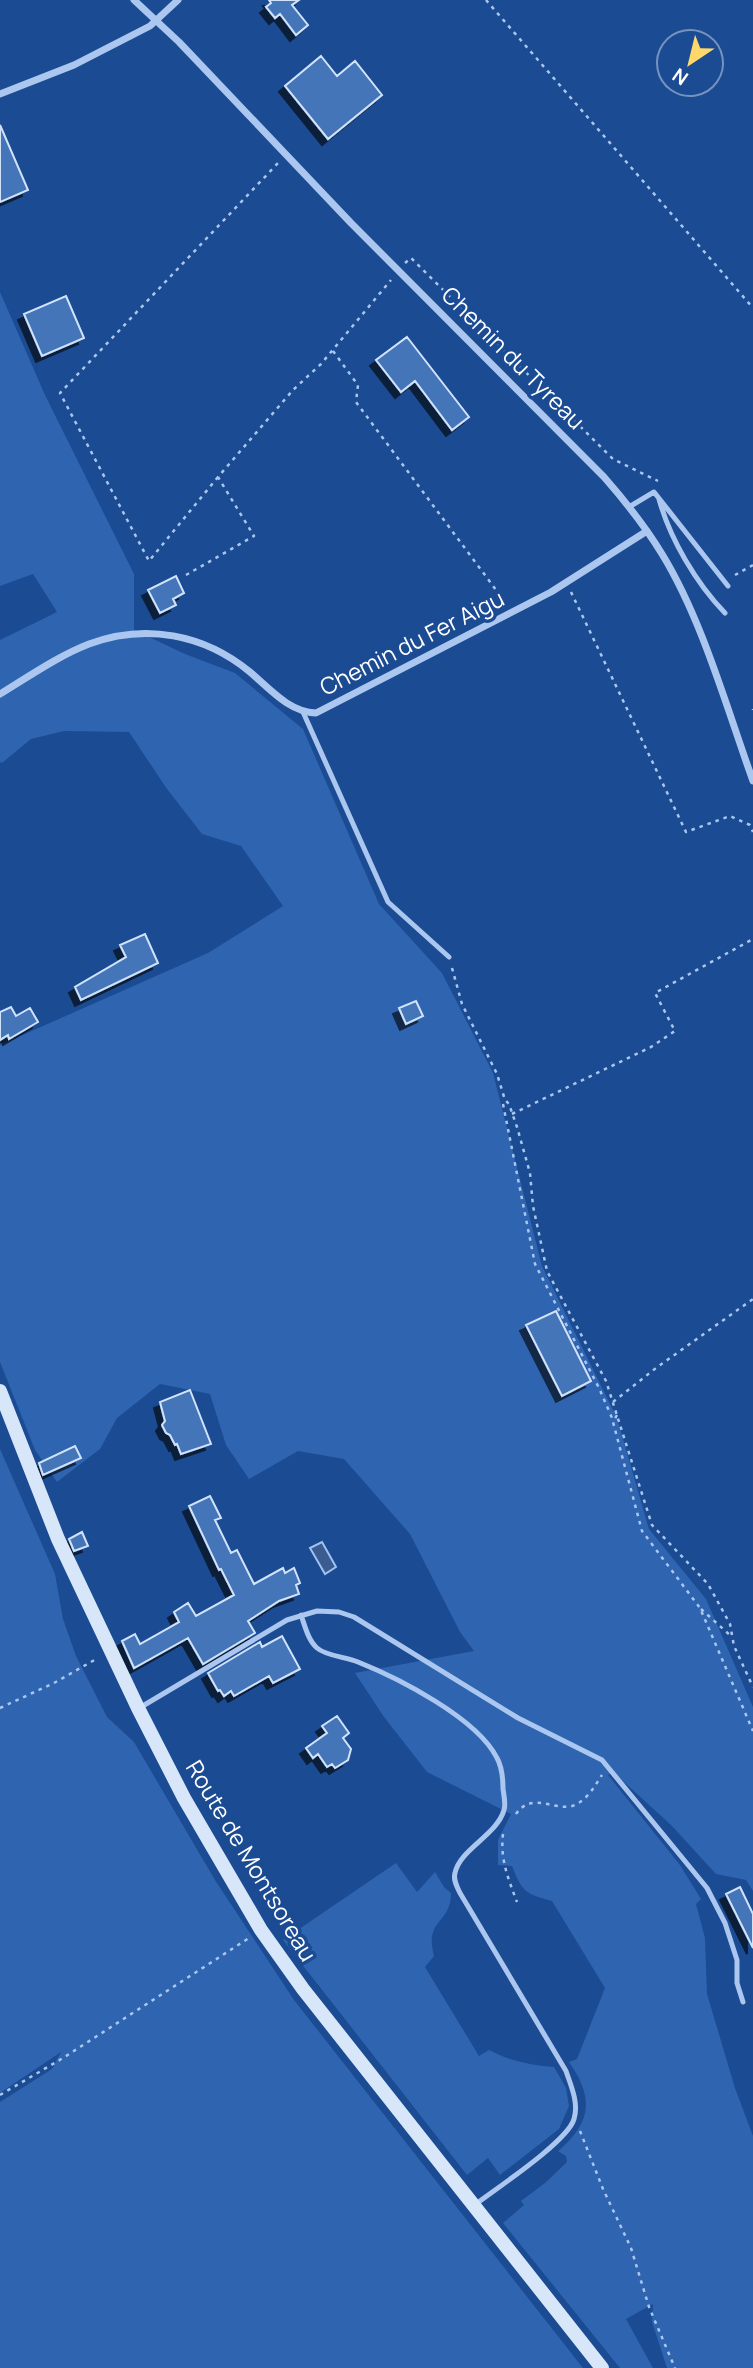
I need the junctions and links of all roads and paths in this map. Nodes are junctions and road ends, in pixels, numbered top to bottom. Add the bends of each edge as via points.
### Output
1 (134, 0) edge
2 (178, 0) edge
3 (486, 0) edge
4 (155, 21) junction
5 (0, 94) edge
6 (280, 161) dead end
7 (398, 270) junction
8 (753, 308) edge
9 (332, 350) junction
10 (218, 477) junction
11 (658, 481) dead end
12 (658, 496) junction
13 (629, 506) junction
14 (647, 531) junction
15 (753, 565) edge
16 (186, 575) dead end
17 (730, 578) dead end
18 (566, 583) junction
19 (729, 586) dead end
20 (725, 612) dead end
21 (514, 613) junction
22 (0, 694) edge
23 (303, 712) junction
24 (753, 781) edge
25 (753, 832) edge
26 (753, 939) edge
27 (449, 957) joint
28 (503, 1104) dead end
29 (512, 1114) junction
30 (753, 1299) edge
31 (0, 1391) edge
32 (613, 1402) junction
33 (617, 1414) junction
34 (613, 1420) junction
35 (700, 1608) junction
36 (301, 1615) junction
37 (732, 1637) junction
38 (110, 1652) junction
39 (753, 1687) edge
40 (0, 1708) edge
41 (138, 1709) junction
42 (753, 1731) edge
43 (608, 1767) junction
44 (515, 1815) dead end
45 (504, 1831) dead end
46 (517, 1902) dead end
47 (261, 1930) junction
48 (743, 2002) dead end
49 (0, 2095) edge
50 (575, 2119) junction
51 (473, 2207) junction
52 (602, 2368) edge
53 (675, 2368) edge

1 - 4 street, Chemin du Tyreau
2 - 4 street
3 - 8 path
4 - 5 street via 74,65
4 - 7 street, Chemin du Tyreau
6 - 10 path via 60,393 149,561
7 - 9 path
7 - 11 path via 411,258 614,459
7 - 13 street, Chemin du Tyreau
9 - 10 path
9 - 21 path via 358,385 356,402
10 - 16 path via 254,536
12 - 13 lane via 654,492
12 - 19 lane
12 - 20 lane via 664,520 687,561
13 - 14 street, Chemin du Tyreau
14 - 18 street, Chemin du Fer Aigu
14 - 24 street, Chemin du Tyreau via 691,614
15 - 17 path
18 - 21 street, Chemin du Fer Aigu
18 - 25 path via 686,832 730,816 750,825
21 - 23 street, Chemin du Fer Aigu via 337,704 316,713
22 - 23 street, Chemin du Fer Aigu via 88,645 135,634 167,634 198,641 231,657
23 - 27 lane via 388,902
26 - 29 path via 655,993 675,1031
27 - 29 path via 462,1004
28 - 34 path via 535,1264
29 - 32 path via 528,1167 547,1271
30 - 32 path
31 - 38 main road, Route de Montsoreau via 58,1539
32 - 33 path
33 - 34 path
33 - 37 path via 652,1525 708,1584 730,1624
34 - 35 path via 642,1531
35 - 37 path
35 - 42 path
36 - 41 lane
36 - 43 lane via 317,1611 354,1617 506,1711
36 - 50 lane via 318,1649 389,1674 418,1690 479,1736 498,1759 505,1809 459,1864 455,1882 566,2071 576,2100
37 - 39 path
38 - 40 path
38 - 41 main road, Route de Montsoreau
41 - 47 main road, Route de Montsoreau
43 - 44 path via 587,1797 570,1807 540,1801 520,1808
43 - 48 lane via 707,1888 737,1960
45 - 46 path via 503,1865
47 - 49 path
47 - 51 main road, Route de Montsoreau
50 - 51 lane via 553,2144
50 - 53 path via 631,2248
51 - 52 main road, Route de Montsoreau

